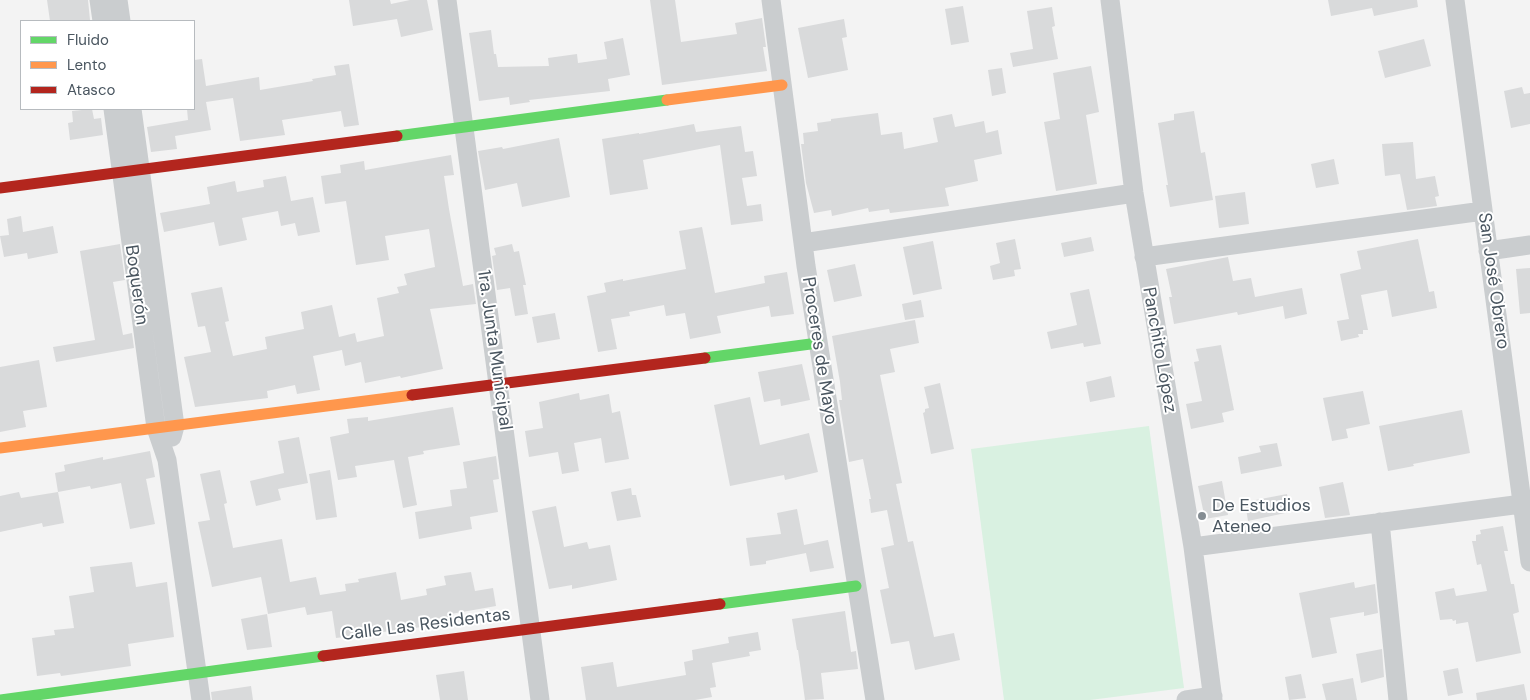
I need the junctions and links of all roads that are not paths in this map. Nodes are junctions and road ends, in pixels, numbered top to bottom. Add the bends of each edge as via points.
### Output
1 (99, 0) edge
2 (118, 0) edge
3 (447, 0) edge
4 (771, 0) edge
5 (1110, 0) edge
6 (1455, 0) edge
7 (102, 20) edge
8 (121, 20) edge
9 (782, 85) junction
10 (113, 110) edge
11 (132, 110) edge
12 (464, 127) junction
13 (140, 170) junction
14 (121, 172) junction
15 (0, 188) edge
16 (1134, 193) junction
17 (1483, 211) junction
18 (802, 244) junction
19 (1530, 245) edge
20 (1488, 251) junction
21 (1144, 257) junction
22 (818, 343) junction
23 (498, 384) junction
24 (175, 426) junction
25 (156, 428) junction
26 (0, 448) edge
27 (167, 460) junction
28 (1526, 504) edge
29 (1380, 522) junction
30 (1193, 547) junction
31 (1530, 562) edge
32 (856, 586) junction
33 (531, 630) junction
34 (198, 672) junction
35 (1213, 698) edge
36 (0, 700) edge
37 (201, 700) edge
38 (540, 700) edge
39 (875, 700) edge
40 (1186, 700) edge
41 (1398, 700) edge

1 - 7 street
2 - 8 street
3 - 12 street, 1ra. Junta Municipal
4 - 9 street, Proceres de Mayo
5 - 16 street, Panchito López
6 - 17 street, San José Obrero
9 - 12 street
9 - 18 street, Proceres de Mayo
10 - 14 street, Boquerón
11 - 13 street, Boquerón
12 - 13 street
12 - 23 street, 1ra. Junta Municipal
13 - 14 street
13 - 24 street, Boquerón
14 - 15 street
14 - 25 street, Boquerón
16 - 18 street
16 - 21 street, Panchito López
17 - 20 street, San José Obrero
17 - 21 street
18 - 22 street, Proceres de Mayo
19 - 20 street
20 - 28 street, San José Obrero
21 - 30 street, Panchito López
22 - 23 street
22 - 32 street, Proceres de Mayo
23 - 24 street
23 - 33 street, 1ra. Junta Municipal
24 - 25 street
24 - 27 street, Boquerón
25 - 26 street
25 - 27 street, Boquerón
27 - 34 street, Boquerón
28 - 29 street
28 - 31 street, San José Obrero
29 - 30 street
29 - 41 street
30 - 35 street, Panchito López
32 - 33 street, Calle Las Residentas
32 - 39 street, Proceres de Mayo
33 - 34 street, Calle Las Residentas
33 - 38 street, 1ra. Junta Municipal
34 - 36 street, Calle Las Residentas
34 - 37 street, Boquerón
35 - 40 street

